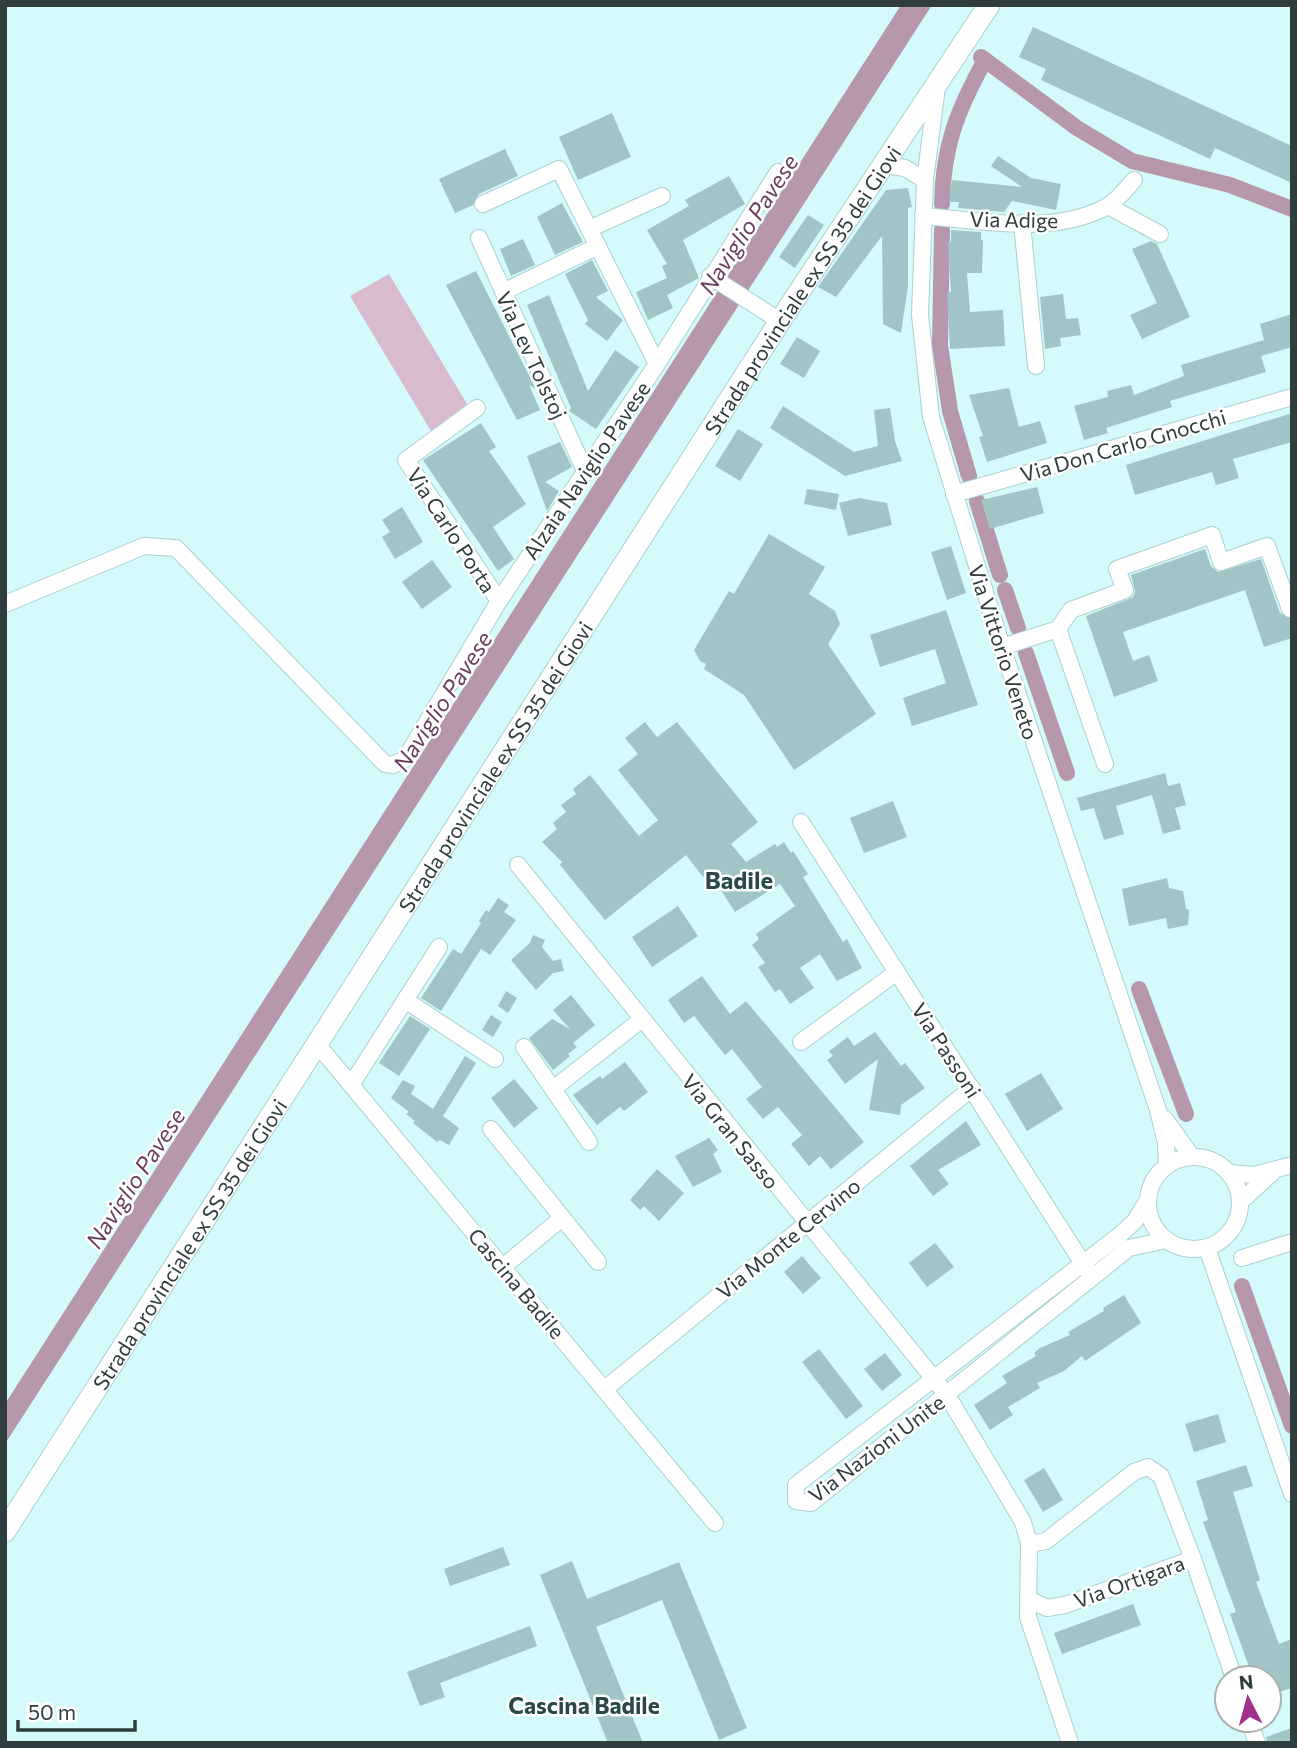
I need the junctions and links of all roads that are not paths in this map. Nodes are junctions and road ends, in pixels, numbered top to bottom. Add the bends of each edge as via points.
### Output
1 (989, 5) edge
2 (937, 86) junction
3 (884, 165) junction
4 (778, 172) dead end
5 (925, 180) junction
6 (1134, 180) dead end
7 (662, 196) dead end
8 (483, 204) dead end
9 (1108, 206) junction
10 (923, 216) junction
11 (1022, 223) junction
12 (589, 229) junction
13 (1160, 234) dead end
14 (479, 238) dead end
15 (598, 246) junction
16 (714, 279) junction
17 (503, 292) junction
18 (780, 321) junction
19 (657, 364) junction
20 (1037, 366) dead end
21 (1292, 397) edge
22 (477, 408) dead end
23 (585, 471) junction
24 (954, 494) junction
25 (499, 601) junction
26 (5, 604) edge
27 (1290, 609) edge
28 (1058, 629) junction
29 (1002, 647) junction
30 (1105, 764) dead end
31 (801, 822) dead end
32 (519, 865) dead end
33 (439, 947) dead end
34 (897, 972) junction
35 (405, 1000) junction
36 (641, 1020) junction
37 (801, 1042) dead end
38 (317, 1044) junction
39 (524, 1047) dead end
40 (495, 1059) dead end
41 (351, 1085) junction
42 (972, 1088) junction
43 (553, 1089) junction
44 (1158, 1110) junction
45 (491, 1129) dead end
46 (589, 1142) dead end
47 (1192, 1157) junction
48 (1292, 1165) edge
49 (1167, 1166) junction
50 (1274, 1171) junction
51 (1229, 1173) junction
52 (1148, 1200) junction
53 (1240, 1202) junction
54 (562, 1219) junction
55 (806, 1223) junction
56 (1166, 1240) junction
57 (1292, 1242) edge
58 (1207, 1248) junction
59 (1242, 1258) dead end
60 (598, 1262) dead end
61 (1082, 1262) junction
62 (503, 1266) junction
63 (1093, 1278) junction
64 (932, 1377) junction
65 (605, 1389) junction
66 (947, 1395) junction
67 (1292, 1494) edge
68 (715, 1523) dead end
69 (5, 1531) edge
70 (1029, 1544) junction
71 (1193, 1559) junction
72 (1028, 1599) junction
73 (1229, 1664) edge
74 (1070, 1743) edge

1 - 2 main road, Strada provinciale ex SS 35 dei Giovi
2 - 3 main road, Strada provinciale ex SS 35 dei Giovi
2 - 5 street, Via Vittorio Veneto
3 - 5 street via 905,168
3 - 18 main road, Strada provinciale ex SS 35 dei Giovi
4 - 16 street, Alzaia Naviglio Pavese
5 - 10 street, Via Vittorio Veneto
6 - 9 street, Via Adige
7 - 12 street
8 - 12 street via 559,169
9 - 11 street, Via Adige via 1069,220
9 - 13 street
10 - 11 street, Via Adige
10 - 24 street, Via Vittorio Veneto via 923,362 930,417
11 - 20 street
12 - 15 street
14 - 17 street, Via Lev Tolstoj
15 - 17 street
15 - 19 street
16 - 18 street
16 - 19 street, Alzaia Naviglio Pavese
17 - 23 street, Via Lev Tolstoj
18 - 38 main road, Strada provinciale ex SS 35 dei Giovi
19 - 23 street, Alzaia Naviglio Pavese
21 - 24 street, Via Don Carlo Gnocchi
22 - 25 street, Via Carlo Porta via 406,460
23 - 25 street, Alzaia Naviglio Pavese
24 - 29 street, Via Vittorio Veneto
25 - 26 street, Alzaia Naviglio Pavese via 405,760 393,765 385,764 176,548 144,546
27 - 28 street via 1268,546 1222,562 1212,535 1117,569 1125,590 1071,610
28 - 29 street
28 - 30 street
29 - 44 street, Via Vittorio Veneto
31 - 34 street, Via Passoni
32 - 36 street, Via Gran Sasso
33 - 35 street
34 - 37 street
34 - 42 street, Via Passoni
35 - 40 street
35 - 41 street
36 - 43 street
36 - 55 street, Via Gran Sasso
38 - 41 street, Cascina Badile
38 - 69 main road, Strada provinciale ex SS 35 dei Giovi
39 - 43 street
41 - 62 street, Cascina Badile
42 - 55 street, Via Monte Cervino
42 - 61 street, Via Passoni
43 - 46 street
44 - 47 street, Via Vittorio Veneto
44 - 49 street, Via Vittorio Veneto
45 - 54 street
47 - 49 street
47 - 51 street via 1219,1164
48 - 50 street
49 - 52 street via 1150,1187
50 - 51 street
50 - 53 street
51 - 53 street
52 - 56 street via 1149,1216
52 - 61 street, Via Nazioni Unite via 1135,1221
53 - 58 street via 1231,1230
54 - 60 street
54 - 62 street
55 - 64 street, Via Gran Sasso
55 - 65 street, Via Monte Cervino
56 - 58 street via 1192,1250
56 - 63 street, Via Nazioni Unite via 1129,1248
57 - 59 street
58 - 67 street
61 - 63 street, Via Passoni
61 - 64 street, Via Nazioni Unite
62 - 65 street, Cascina Badile
63 - 66 street, Via Nazioni Unite
64 - 66 street, Via Gran Sasso
64 - 66 street, Via Nazioni Unite via 796,1485 796,1501 811,1503
65 - 68 street, Cascina Badile
66 - 70 street, Via Gran Sasso via 1017,1511
70 - 71 street, Via Ortigara via 1046,1541 1133,1472 1149,1467 1161,1476
70 - 72 street
71 - 72 street, Via Ortigara via 1065,1605 1047,1608
71 - 73 street
72 - 74 street via 1031,1629

